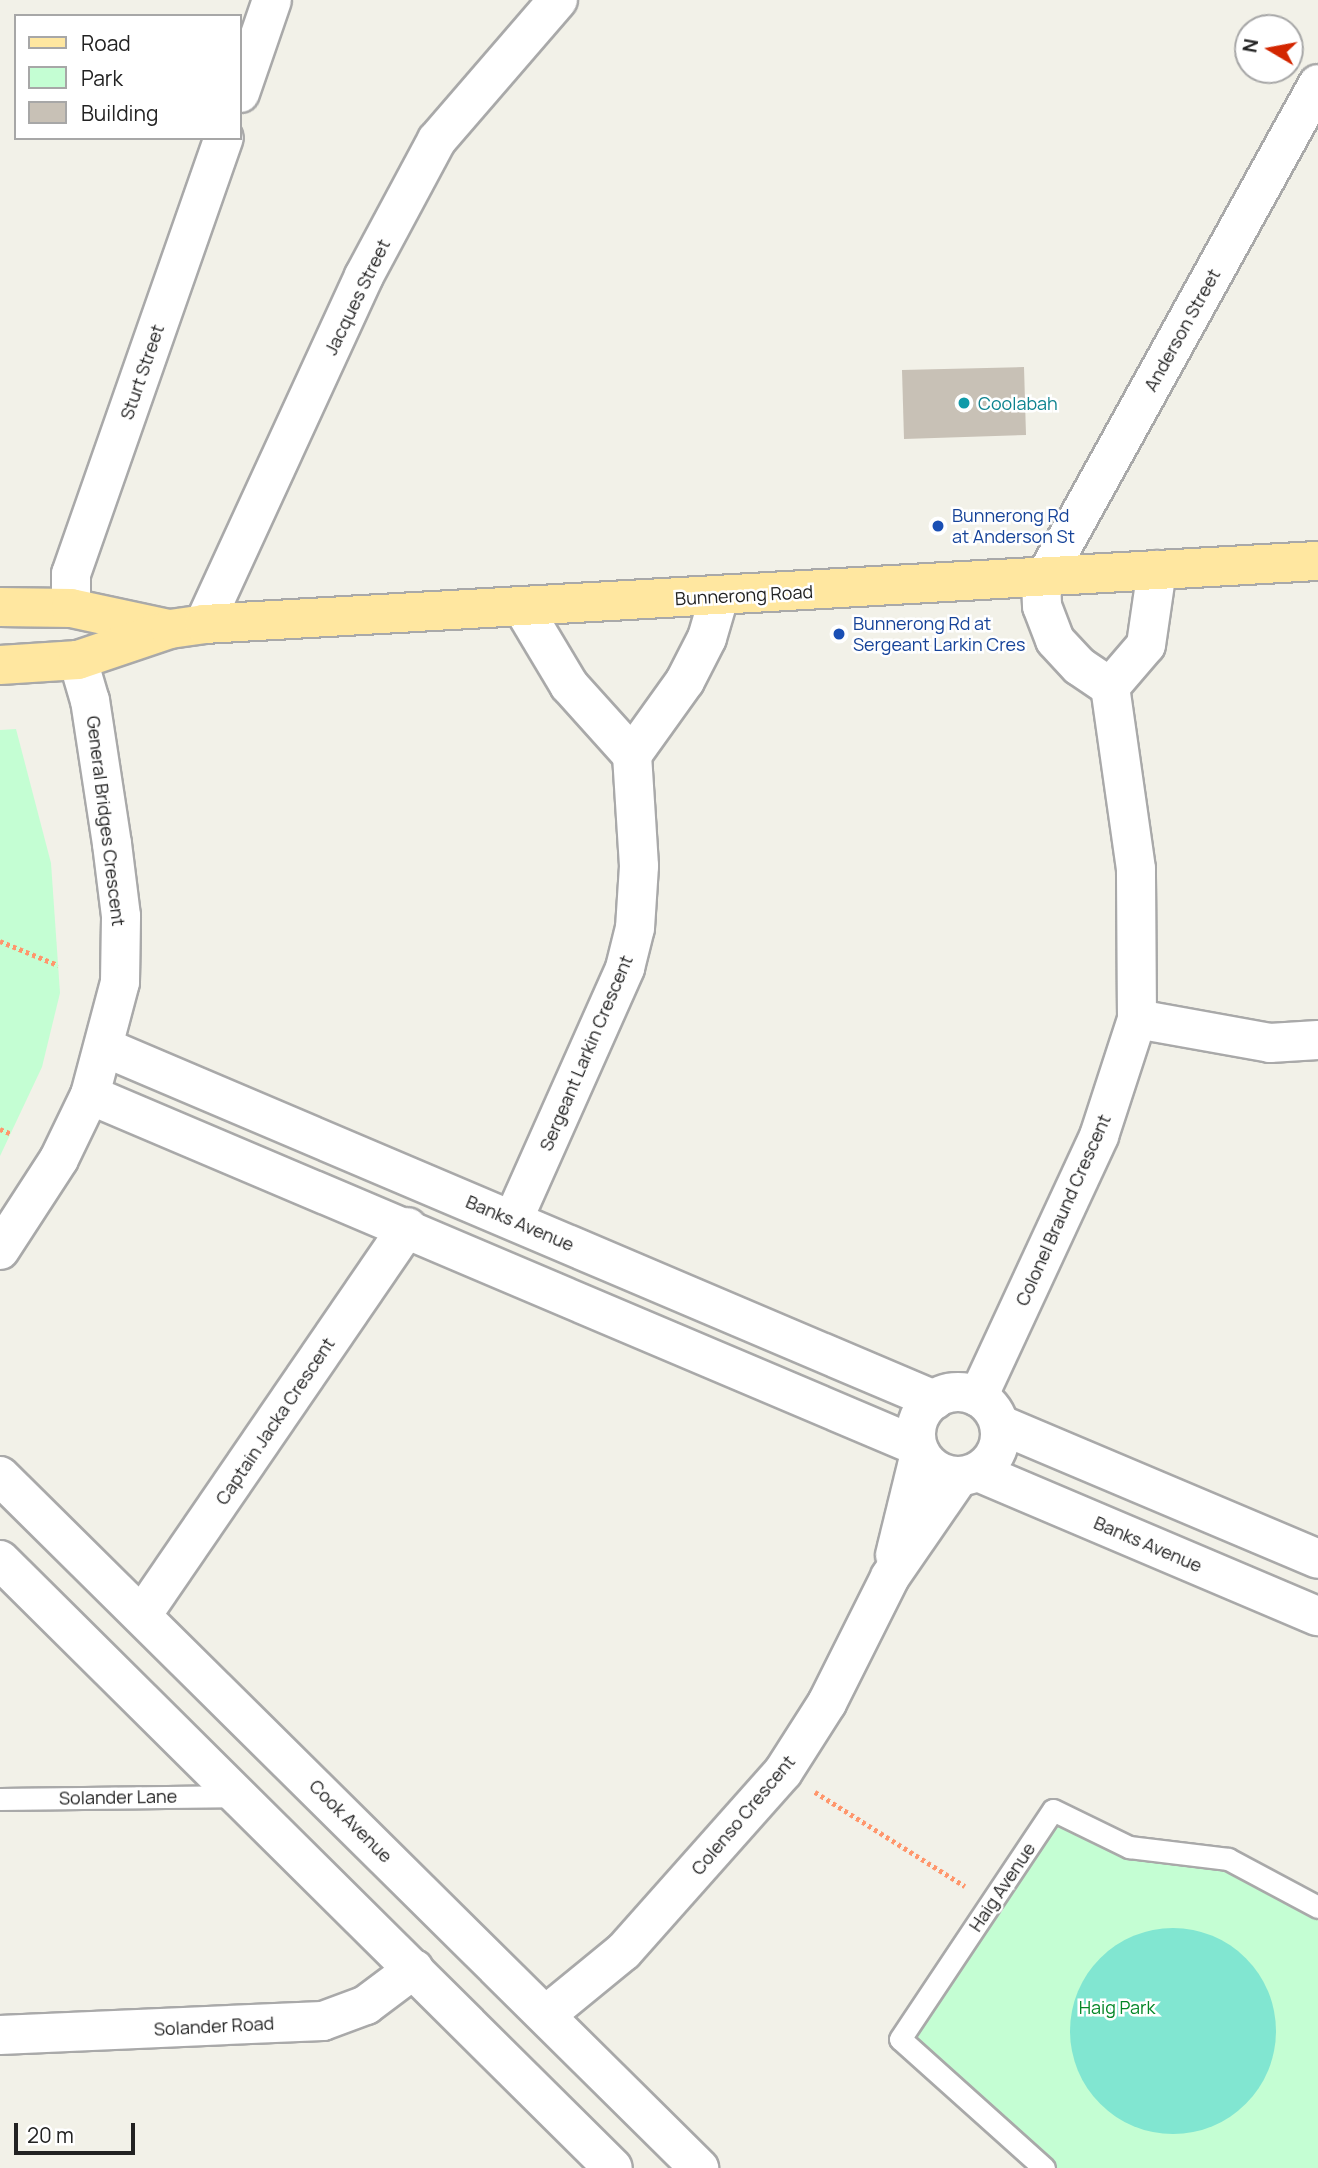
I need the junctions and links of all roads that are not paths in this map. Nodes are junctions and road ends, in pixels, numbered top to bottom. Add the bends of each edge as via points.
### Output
1 (272, 0) edge
2 (558, 0) edge
3 (1318, 84) edge
4 (242, 87) edge
5 (223, 140) edge
6 (1318, 561) edge
7 (1157, 570) junction
8 (1044, 576) junction
9 (719, 597) junction
10 (0, 607) edge
11 (71, 608) junction
12 (523, 608) junction
13 (187, 626) junction
14 (78, 660) junction
15 (0, 664) edge
16 (1110, 687) junction
17 (632, 755) junction
18 (1137, 1019) junction
19 (1318, 1040) edge
20 (1270, 1043) junction
21 (106, 1048) junction
22 (1318, 1065) edge
23 (90, 1095) junction
24 (513, 1220) junction
25 (408, 1227) junction
26 (0, 1250) edge
27 (934, 1400) junction
28 (988, 1410) junction
29 (919, 1449) junction
30 (969, 1474) junction
31 (0, 1476) edge
32 (1318, 1559) edge
33 (0, 1560) edge
34 (890, 1577) junction
35 (142, 1615) junction
36 (1318, 1616) edge
37 (235, 1796) junction
38 (0, 1799) edge
39 (1318, 1907) edge
40 (414, 1969) junction
41 (547, 2014) junction
42 (0, 2035) edge
43 (612, 2168) edge
44 (699, 2168) edge
45 (1044, 2168) edge

1 - 4 street
2 - 13 street, Jacques Street via 437,140
3 - 8 street, Anderson Street
5 - 11 street, Sturt Street via 71,574
6 - 7 main road, Bunnerong Road
7 - 8 main road, Bunnerong Road
7 - 16 street via 1146,645
8 - 9 main road, Bunnerong Road
8 - 16 street via 1042,606 1055,640 1079,666
9 - 12 main road, Bunnerong Road
9 - 17 street via 707,638 685,681
10 - 11 main road, Bunnerong Road
11 - 13 main road, Bunnerong Road
12 - 13 main road, Bunnerong Road
12 - 17 street via 569,685
13 - 14 main road, Bunnerong Road
14 - 15 main road, Bunnerong Road
14 - 21 street, General Bridges Crescent via 90,701 121,916 120,982
16 - 18 street, Colonel Braund Crescent via 1136,869
17 - 24 street, Sergeant Larkin Crescent via 639,866 635,928 625,968
18 - 20 street
18 - 28 street, Colonel Braund Crescent via 1099,1136
19 - 20 street
20 - 22 street
21 - 23 street, General Bridges Crescent
21 - 24 street, Banks Avenue
23 - 25 street
23 - 26 street, General Bridges Crescent via 59,1159
24 - 27 street, Banks Avenue
25 - 29 street
25 - 35 street, Captain Jacka Crescent
27 - 28 street via 955,1392
27 - 29 street via 918,1420
28 - 30 street via 997,1451
28 - 32 street
29 - 30 street via 936,1471
29 - 34 street, Colenso Crescent
30 - 34 street, Colenso Crescent
30 - 36 street, Banks Avenue
31 - 35 street, Cook Avenue
33 - 37 street
34 - 41 street, Colenso Crescent via 827,1703 783,1772 624,1951
35 - 41 street, Cook Avenue
37 - 38 lane, Solander Lane
37 - 40 street
39 - 45 lane, Haig Avenue via 1228,1859 1129,1847 1053,1810 900,2039
40 - 42 street, Solander Road via 366,2005 323,2021
40 - 43 street
41 - 44 street, Cook Avenue

